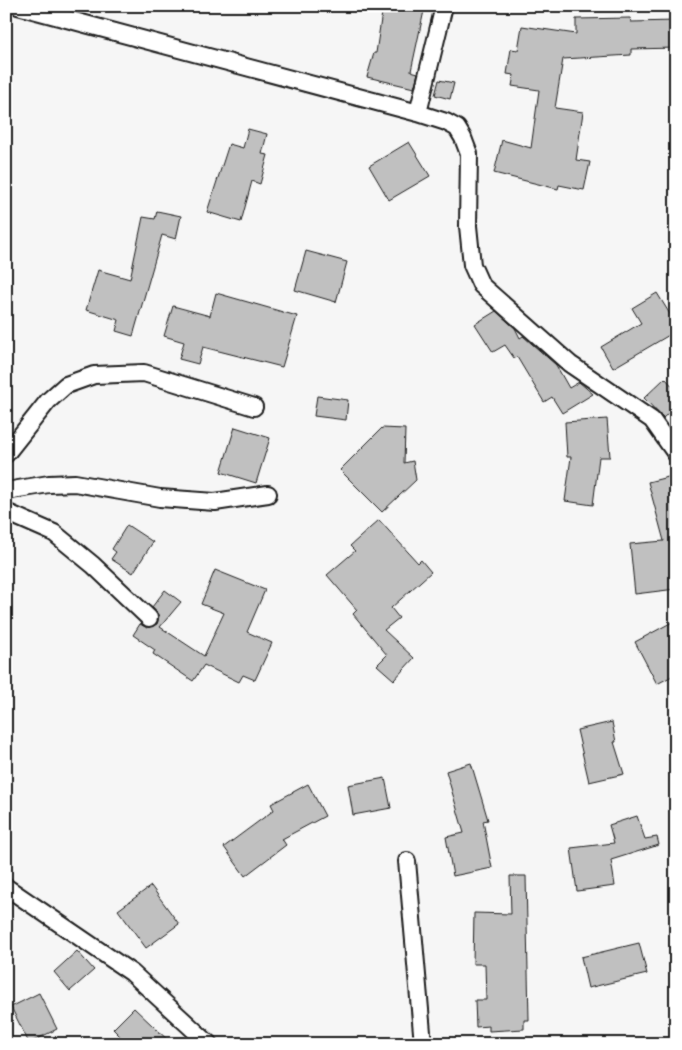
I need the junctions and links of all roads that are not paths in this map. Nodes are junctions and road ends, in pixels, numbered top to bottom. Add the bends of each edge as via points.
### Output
1 (18, 6) edge
2 (444, 6) edge
3 (418, 113) junction
4 (254, 407) dead end
5 (6, 454) edge
6 (676, 454) edge
7 (6, 491) edge
8 (268, 494) dead end
9 (6, 512) edge
10 (149, 618) dead end
11 (407, 861) dead end
12 (6, 887) edge
13 (209, 1044) edge
14 (423, 1044) edge

1 - 3 street
2 - 3 street
3 - 6 street via 457,128 469,154 468,226 472,265 481,285 570,364 652,420
4 - 5 street via 144,373 94,375 66,385 48,400
7 - 8 street via 75,483 160,498 214,502
9 - 10 street via 54,533
11 - 14 street
12 - 13 street via 132,973

